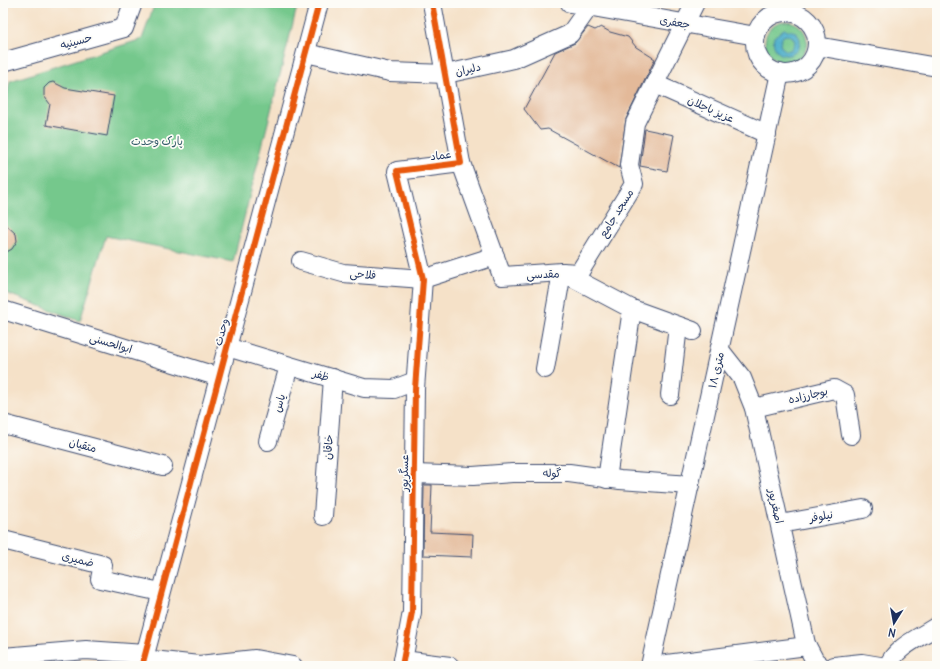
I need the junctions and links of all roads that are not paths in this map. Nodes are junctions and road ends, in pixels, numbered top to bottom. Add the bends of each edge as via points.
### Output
1 (133, 3) edge
2 (319, 3) edge
3 (432, 3) edge
4 (570, 3) edge
5 (696, 3) edge
6 (589, 6) junction
7 (794, 8) edge
8 (686, 24) junction
9 (756, 36) junction
10 (817, 46) junction
11 (306, 53) junction
12 (3, 61) edge
13 (937, 67) edge
14 (780, 73) junction
15 (446, 74) junction
16 (655, 84) junction
17 (767, 134) junction
18 (461, 163) junction
19 (495, 256) junction
20 (301, 261) dead end
21 (562, 272) junction
22 (423, 279) junction
23 (632, 309) junction
24 (3, 310) edge
25 (227, 347) junction
26 (720, 350) junction
27 (289, 366) junction
28 (545, 369) dead end
29 (219, 377) junction
30 (333, 378) junction
31 (415, 382) junction
32 (670, 396) dead end
33 (754, 408) junction
34 (3, 424) edge
35 (851, 436) dead end
36 (268, 441) dead end
37 (163, 466) dead end
38 (414, 474) junction
39 (607, 479) junction
40 (690, 485) junction
41 (863, 509) dead end
42 (323, 516) dead end
43 (780, 524) junction
44 (3, 540) edge
45 (161, 592) junction
46 (937, 626) edge
47 (807, 646) junction
48 (3, 657) edge
49 (143, 660) edge
50 (402, 663) edge
51 (272, 664) edge
52 (213, 665) edge
53 (293, 666) edge
54 (450, 666) edge
55 (650, 666) edge
56 (820, 666) edge
57 (834, 666) edge
58 (880, 666) edge
59 (888, 666) edge

1 - 12 street, حسینیه via 124,28
2 - 11 street, وحدت
3 - 15 street, عماد
4 - 6 street, جعفری
5 - 8 street, مسجد جامع
6 - 8 street, جعفری
6 - 15 street, دلیران via 570,34 514,59
7 - 9 street via 765,20
7 - 10 street via 813,28
8 - 9 street, جعفری
8 - 16 street, مسجد جامع
9 - 14 street via 758,55 763,64
10 - 13 street
10 - 14 street via 815,54 805,67 797,72
11 - 15 street, دلیران via 390,72
11 - 25 street, وحدت
14 - 17 street, ۱۸ متری
15 - 18 street, عماد
16 - 17 street, عزیز باجلان
16 - 21 street, مسجد جامع via 635,123 629,165 634,184 579,273
17 - 26 street, ۱۸ متری
18 - 19 street, مقدسی
18 - 22 street, عماد via 397,171
19 - 21 street, مقدسی via 502,276
19 - 22 street, فلاحی
20 - 22 street, فلاحی via 343,273
21 - 23 street, مقدسی
21 - 28 street
22 - 31 street, عسگرپور
23 - 32 street, مقدسی via 685,328
23 - 39 street
24 - 29 street, ابوالحسنی
25 - 27 street, ظفر
25 - 29 street, وحدت
26 - 33 street, اصغرپور via 742,378
26 - 40 street, ۱۸ متری
27 - 30 street, ظفر
27 - 36 street, یاس
29 - 45 street, وحدت
30 - 31 street, ظفر via 364,388 394,389
30 - 42 street, خاقان
31 - 38 street, عسگرپور
33 - 35 street, بوجارزاده via 834,390 845,395
33 - 43 street, اصغرپور
34 - 37 street, متقیان
38 - 39 street, گوله via 569,474
38 - 50 street, عسگرپور via 412,612
39 - 40 street, گوله
40 - 55 street, ۱۸ متری
41 - 43 street, نیلوفر
43 - 47 street, اصغرپور
44 - 45 street, ضمیری via 103,565 100,579
45 - 49 street, وحدت
46 - 59 street via 901,649 890,659
47 - 55 street
47 - 56 street, اصغرپور
48 - 49 street via 86,650
49 - 52 street
50 - 54 street
51 - 52 street via 255,659
51 - 53 street
57 - 58 street via 862,663

